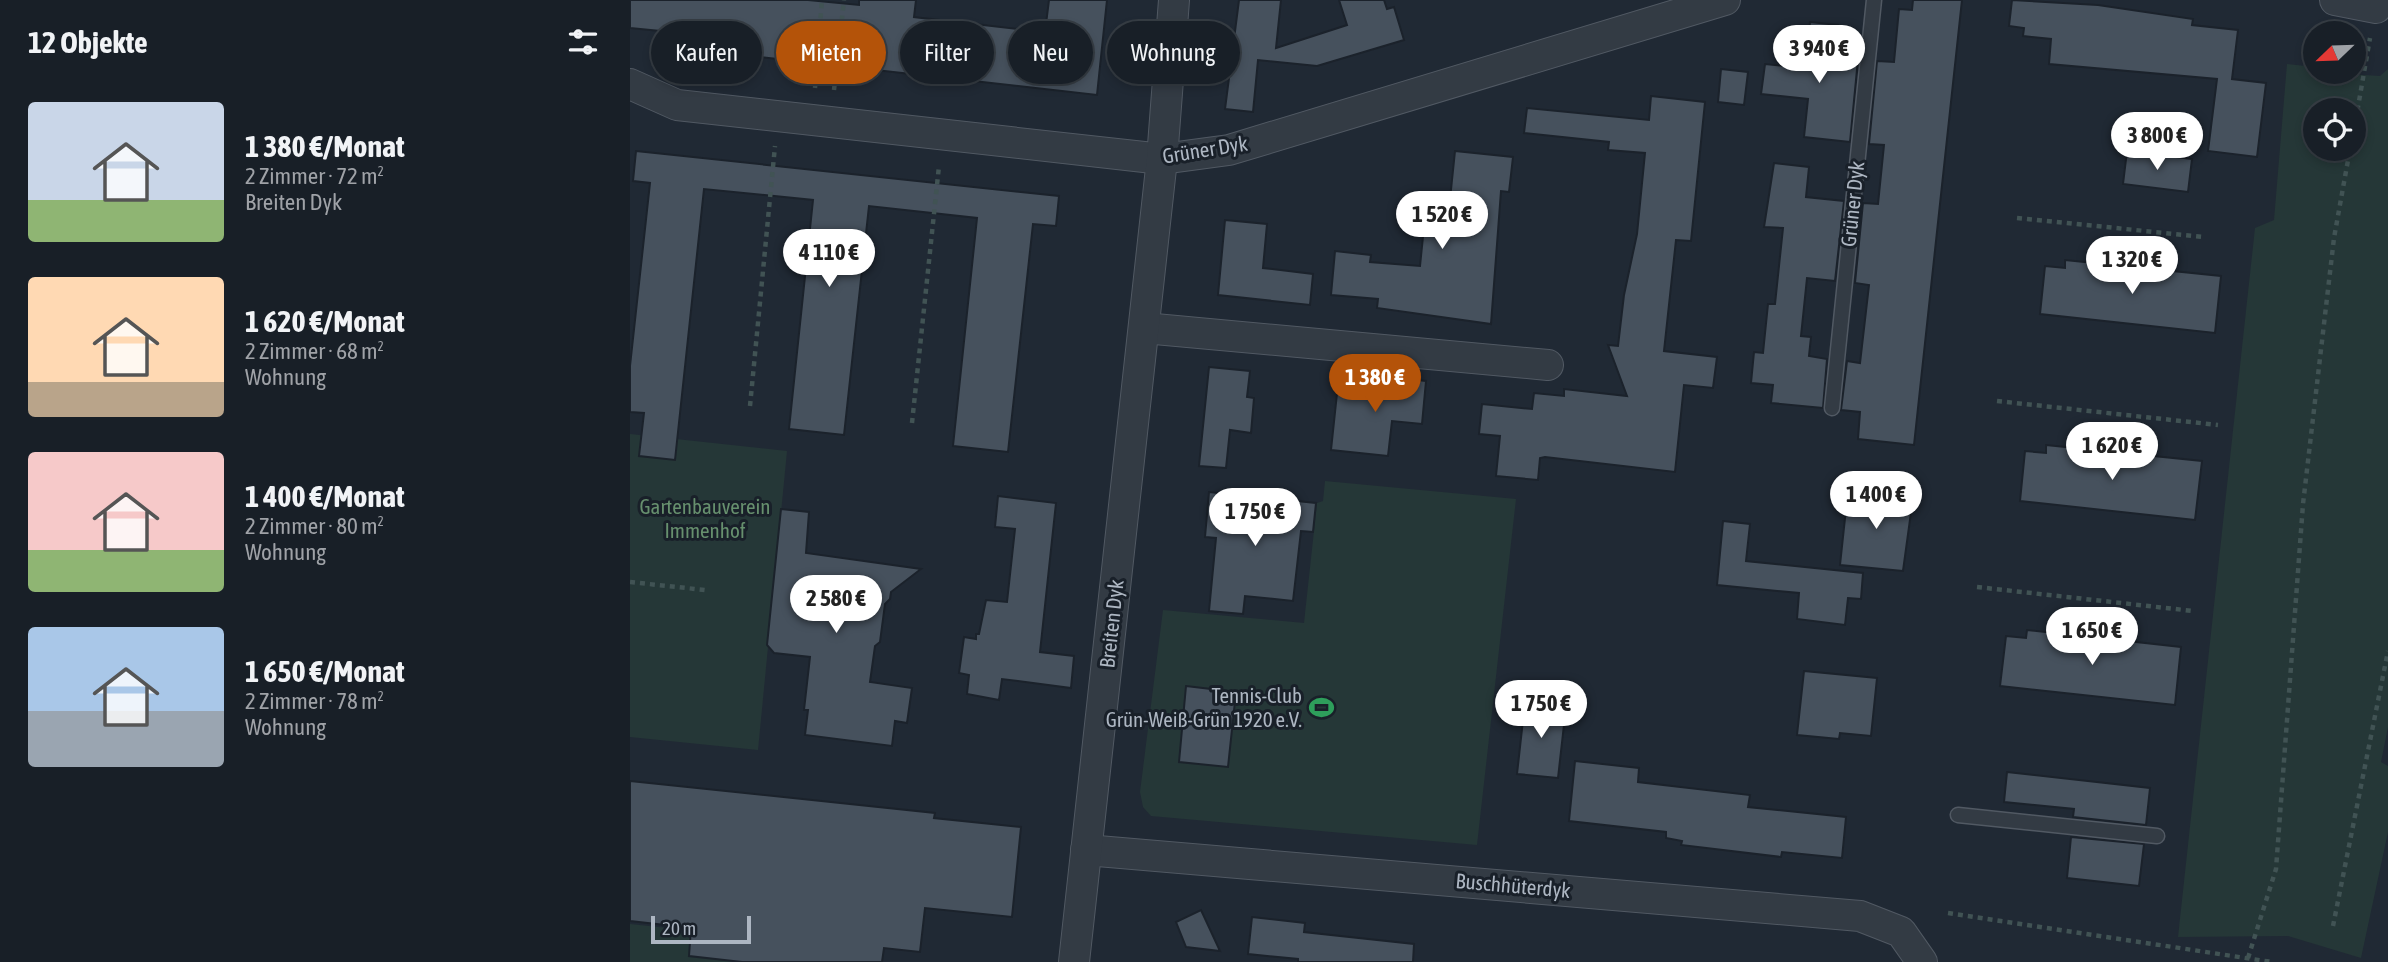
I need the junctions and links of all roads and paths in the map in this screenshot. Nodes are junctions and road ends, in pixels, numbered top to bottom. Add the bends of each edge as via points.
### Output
1 (822, 0) edge
2 (844, 0) edge
3 (1174, 0) edge
4 (1724, 0) edge
5 (1874, 0) edge
6 (2335, 0) edge
7 (2376, 8) joint
8 (630, 84) edge
9 (2360, 98) edge
10 (778, 117) junction
11 (822, 122) junction
12 (942, 136) junction
13 (1162, 159) junction
14 (2348, 161) edge
15 (2017, 218) dead end
16 (2204, 237) dead end
17 (1144, 328) junction
18 (1548, 365) dead end
19 (1997, 401) dead end
20 (750, 406) dead end
21 (1832, 408) dead end
22 (912, 423) dead end
23 (2218, 425) dead end
24 (630, 582) edge
25 (1977, 587) dead end
26 (705, 590) dead end
27 (2193, 611) dead end
28 (2388, 651) edge
29 (1958, 815) dead end
30 (2157, 836) dead end
31 (1086, 850) junction
32 (1948, 913) dead end
33 (2333, 926) dead end
34 (2248, 958) junction
35 (2234, 959) edge
36 (1074, 962) edge
37 (1922, 962) edge
38 (2272, 962) edge

1 - 11 path
2 - 11 path
3 - 13 street, Breiten Dyk
4 - 13 street, Grüner Dyk via 1229,150
5 - 21 lane, Grüner Dyk
6 - 7 street
7 - 9 path
8 - 10 street, Grüner Dyk via 677,105
10 - 11 street, Grüner Dyk
10 - 20 path
11 - 12 street, Grüner Dyk
12 - 13 street, Grüner Dyk
12 - 22 path
13 - 17 street, Breiten Dyk
14 - 34 path via 2334,238 2303,504 2276,869
15 - 16 path
17 - 18 street
17 - 31 street, Breiten Dyk
19 - 23 path
24 - 26 path
25 - 27 path
28 - 33 path
29 - 30 lane
31 - 36 street, Breiten Dyk
31 - 37 street, Buschhüterdyk via 1860,916 1901,932
32 - 35 path
34 - 35 path
34 - 38 path

